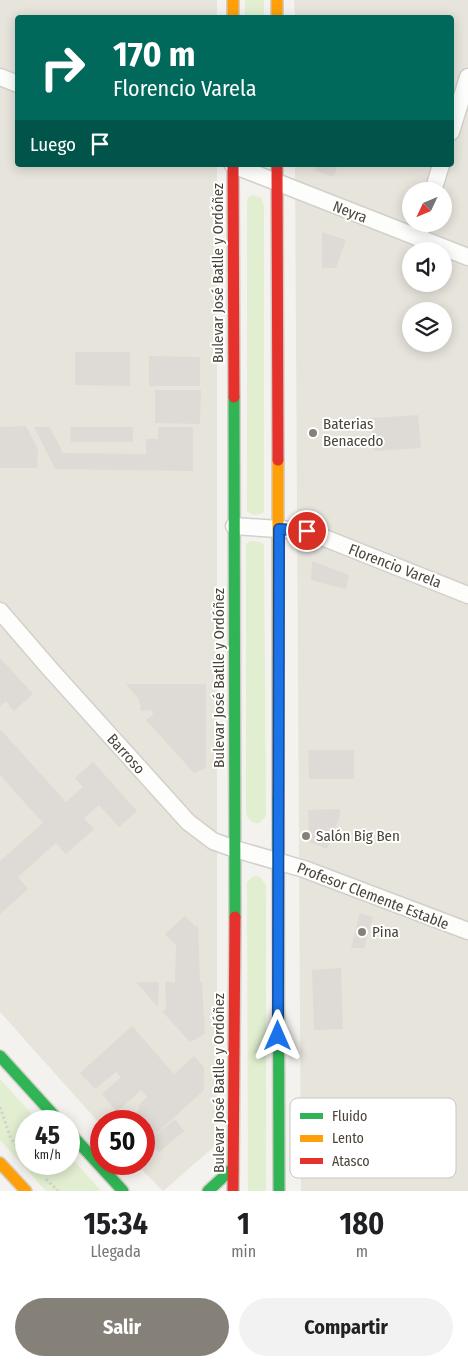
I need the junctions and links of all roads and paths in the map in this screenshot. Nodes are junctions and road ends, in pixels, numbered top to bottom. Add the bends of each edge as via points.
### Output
1 (233, 0) edge
2 (277, 0) edge
3 (233, 15) edge
4 (277, 15) edge
5 (0, 77) edge
6 (468, 78) edge
7 (15, 83) edge
8 (454, 122) edge
9 (233, 167) edge
10 (238, 167) edge
11 (277, 167) edge
12 (440, 167) edge
13 (436, 182) edge
14 (278, 183) junction
15 (402, 225) edge
16 (423, 232) edge
17 (468, 257) edge
18 (234, 526) junction
19 (279, 529) junction
20 (468, 594) edge
21 (0, 611) edge
22 (235, 849) junction
23 (277, 860) junction
24 (468, 931) edge
25 (0, 1056) edge
26 (0, 1107) edge
27 (49, 1110) edge
28 (15, 1144) edge
29 (80, 1144) edge
30 (0, 1163) edge
31 (233, 1168) junction
32 (26, 1191) edge
33 (123, 1191) edge
34 (208, 1191) edge
35 (233, 1191) edge
36 (279, 1191) edge

1 - 3 main road
2 - 4 main road
5 - 7 street
6 - 8 street
9 - 18 main road, Bulevar José Batlle y Ordóñez
10 - 14 street, Neyra
11 - 14 main road
12 - 13 street
14 - 15 street, Neyra
14 - 19 main road
16 - 17 street, Neyra
18 - 19 street, Florencio Varela
18 - 22 main road, Bulevar José Batlle y Ordóñez
19 - 20 street, Florencio Varela via 307,531
19 - 23 main road
21 - 22 street, Barroso via 188,822 213,841
22 - 23 street, Barroso
22 - 31 main road, Bulevar José Batlle y Ordóñez
23 - 24 street, Profesor Clemente Estable
23 - 36 main road
25 - 27 main road
26 - 28 path
29 - 33 main road
30 - 32 main road
31 - 34 main road
31 - 35 main road, Bulevar José Batlle y Ordóñez

